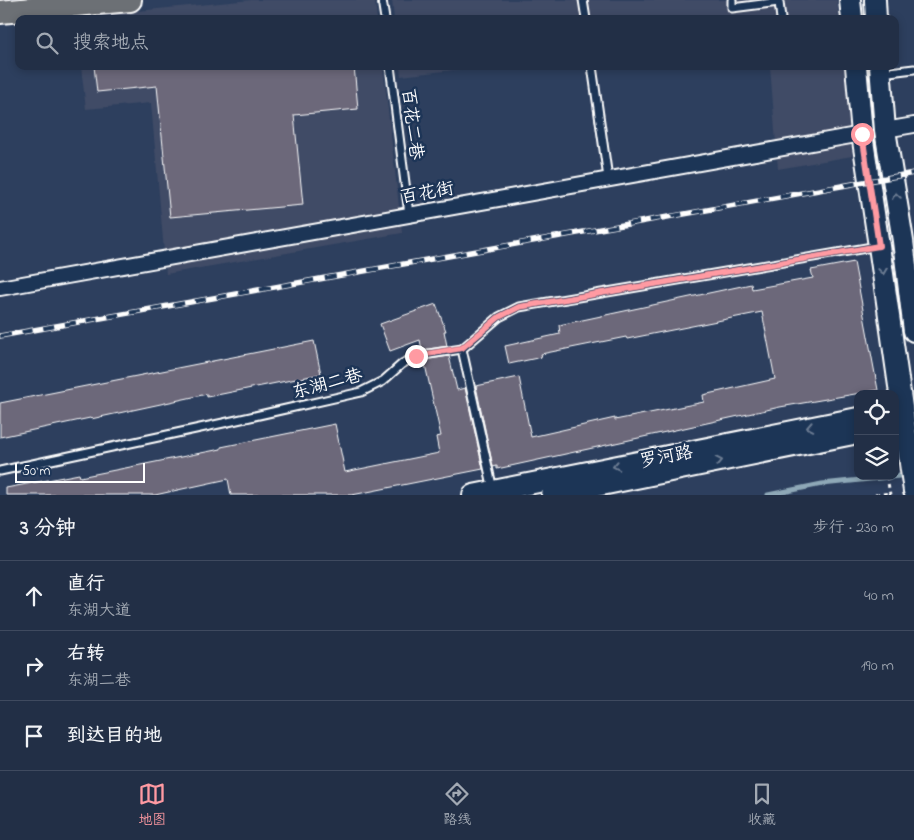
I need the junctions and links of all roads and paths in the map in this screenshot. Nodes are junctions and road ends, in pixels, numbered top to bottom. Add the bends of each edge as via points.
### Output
1 (130, 0) edge
2 (382, 0) edge
3 (583, 0) edge
4 (732, 0) edge
5 (850, 0) edge
6 (875, 0) edge
7 (0, 12) edge
8 (384, 15) edge
9 (585, 15) edge
10 (781, 15) edge
11 (852, 15) edge
12 (876, 15) edge
13 (899, 69) edge
14 (914, 69) edge
15 (391, 70) edge
16 (593, 70) edge
17 (856, 70) edge
18 (881, 70) edge
19 (914, 125) edge
20 (885, 130) junction
21 (862, 134) junction
22 (608, 178) junction
23 (409, 214) junction
24 (879, 246) junction
25 (0, 288) edge
26 (914, 331) edge
27 (462, 348) junction
28 (904, 416) edge
29 (854, 419) edge
30 (854, 434) edge
31 (0, 471) edge
32 (888, 480) edge
33 (494, 491) junction
34 (914, 492) edge
35 (890, 493) edge
36 (473, 495) edge
37 (552, 495) edge
38 (875, 495) edge

1 - 7 main road
2 - 8 lane
3 - 9 lane
4 - 10 lane via 732,8 779,2
5 - 11 main road
6 - 12 main road
13 - 14 lane
15 - 23 lane, 百花二巷
16 - 22 lane
17 - 21 main road
18 - 20 main road
19 - 20 street
26 -> 20 main road
21 - 22 street, 百花街
21 - 24 main road
22 - 23 street, 百花街
23 - 25 street, 百花街
24 - 27 lane via 519,307 499,317
24 -> 28 main road
27 - 31 lane, 东湖二巷 via 416,356 383,381 361,392
27 - 33 lane
28 - 34 main road
29 -> 33 main road, 罗河路
37 -> 30 main road, 罗河路
32 - 35 path
33 - 36 main road, 罗河路
35 - 38 path

